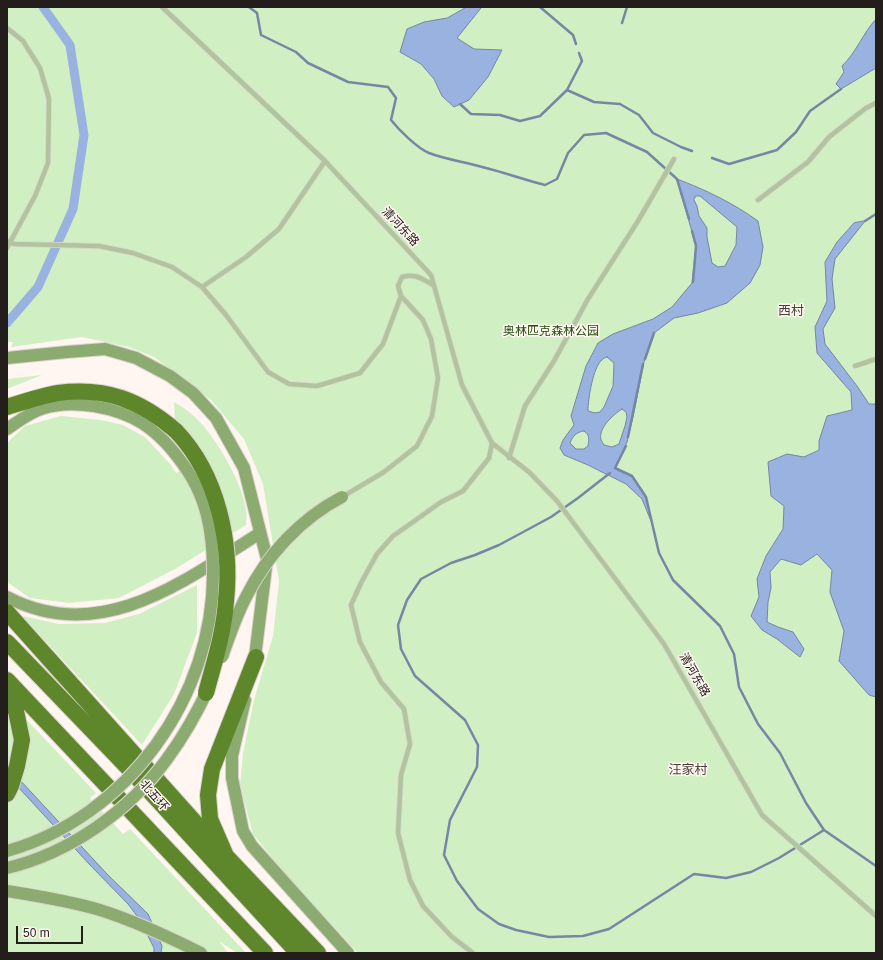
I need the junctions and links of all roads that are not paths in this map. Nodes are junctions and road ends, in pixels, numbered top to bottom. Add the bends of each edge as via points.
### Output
1 (162, 7) edge
2 (7, 28) edge
3 (876, 103) edge
4 (674, 159) dead end
5 (325, 161) junction
6 (758, 200) dead end
7 (10, 242) edge
8 (7, 248) edge
9 (434, 285) junction
10 (202, 287) junction
11 (401, 296) junction
12 (7, 358) edge
13 (876, 359) edge
14 (855, 366) dead end
15 (7, 407) edge
16 (7, 429) edge
17 (171, 437) junction
18 (492, 443) junction
19 (509, 458) junction
20 (342, 496) joint
21 (260, 533) junction
22 (7, 597) edge
23 (7, 612) edge
24 (7, 642) edge
25 (256, 657) junction
26 (7, 680) edge
27 (206, 693) junction
28 (7, 698) edge
29 (8, 792) edge
30 (7, 851) edge
31 (226, 856) junction
32 (7, 868) edge
33 (7, 891) edge
34 (876, 916) edge
35 (201, 953) edge
36 (265, 953) edge
37 (298, 953) edge
38 (318, 953) edge
39 (348, 953) edge
40 (473, 953) edge

1 - 5 lane, 清河东路
2 - 7 lane via 23,41 40,68 49,99 48,163 35,196
3 - 6 lane via 829,137 808,162
4 - 19 lane via 525,406
5 - 9 lane, 清河东路 via 430,275
5 - 10 lane via 279,229 246,257
7 - 8 lane
7 - 10 lane via 99,246 133,253 172,267
9 - 11 lane via 415,276 402,277 398,286
9 - 18 lane, 清河东路 via 462,385
10 - 11 lane via 268,372 289,384 317,386 360,373 383,344
11 - 20 lane via 423,320 431,339 438,378 432,416 417,446 384,472
12 - 21 main road via 105,349 136,358 170,376 193,393 216,418 244,468
13 - 14 lane
15 - 17 highway via 56,394 100,392 130,401 148,410 162,419
16 - 17 main road via 24,416 44,408 74,403 119,413
17 - 27 highway, bridge via 192,451 206,474 217,504 225,541 228,576 226,602
17 - 30 main road, bridge via 200,492 212,547 212,606 198,665 167,729 156,746 128,777 103,800 69,824
18 - 19 lane, 清河东路
18 - 40 lane via 489,458 463,491 441,502 413,522 394,536 377,554 351,605 360,642 381,682 404,709 410,744 402,776 398,833 410,880 423,906 452,937
19 - 34 lane, 清河东路 via 529,472 556,501 664,644 762,815
20 - 27 main road, bridge via 298,527 259,574 240,608
21 - 22 main road via 194,575 135,604 105,613 54,613 30,608
21 - 25 main road via 267,559
23 - 31 highway
24 - 37 highway, 北五环 via 133,772
25 - 31 highway via 212,769 208,795 210,818
25 - 39 main road via 232,756 232,778 243,831 252,846
26 - 36 highway
27 - 32 main road, bridge via 167,759 142,789 124,805 98,826 62,847
28 - 29 highway via 16,711 22,740
31 - 38 highway
33 - 35 main road via 100,910

